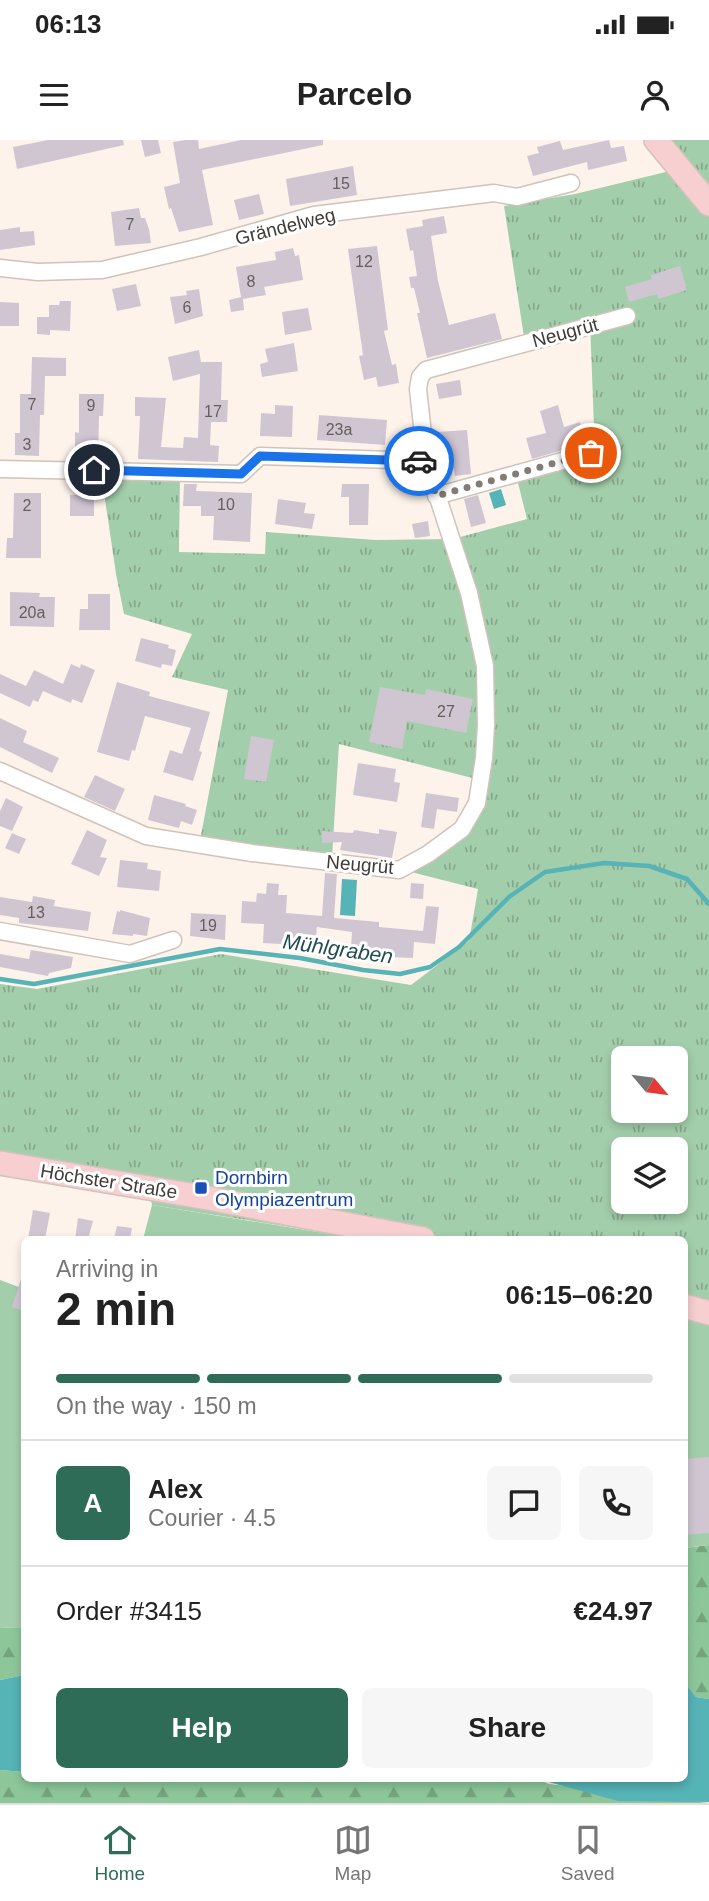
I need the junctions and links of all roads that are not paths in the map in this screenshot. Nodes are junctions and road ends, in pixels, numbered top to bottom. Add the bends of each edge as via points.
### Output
1 (656, 140) edge
2 (571, 183) dead end
3 (709, 204) edge
4 (0, 268) edge
5 (627, 316) dead end
6 (591, 453) dead end
7 (426, 461) junction
8 (0, 469) edge
9 (436, 496) junction
10 (0, 771) edge
11 (0, 931) edge
12 (173, 940) dead end
13 (0, 1163) edge
14 (408, 1236) edge
15 (688, 1307) edge
16 (709, 1313) edge

1 - 3 main road
2 - 4 street, Grändelweg via 517,197 494,193 314,215 102,270
5 - 7 street, Neugrüt via 426,370 418,389
6 - 9 street
7 - 8 street via 260,456 241,474
7 - 9 street, Neugrüt
9 - 10 street, Neugrüt via 469,593 482,654 486,725 477,803 462,829 428,854 399,870 146,836
11 - 12 street via 130,954
13 - 14 main road, Höchster Straße
15 - 16 main road

